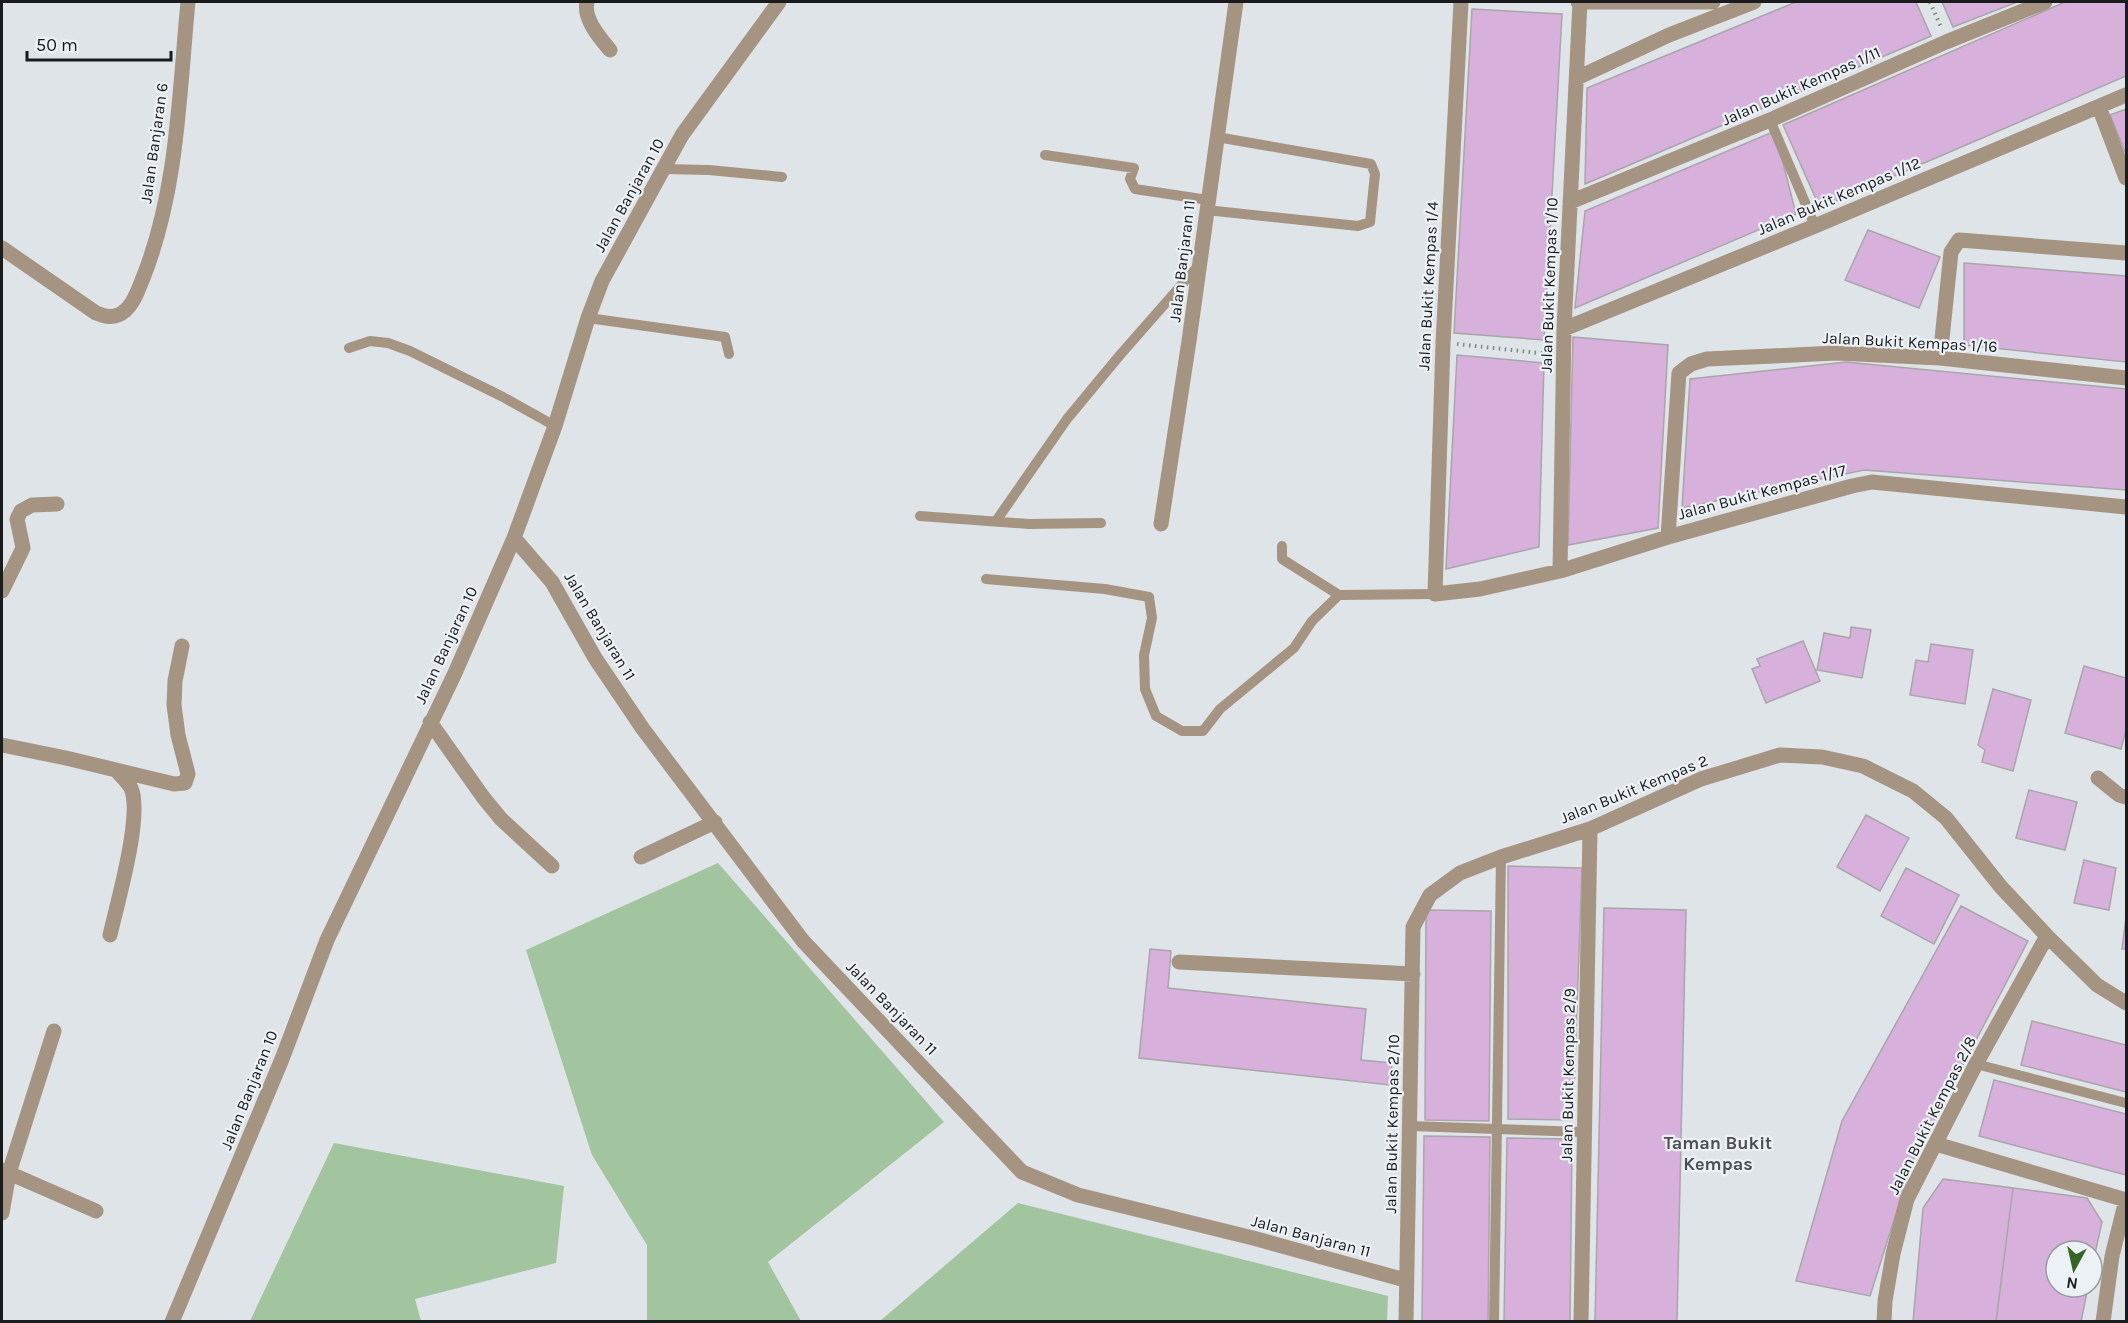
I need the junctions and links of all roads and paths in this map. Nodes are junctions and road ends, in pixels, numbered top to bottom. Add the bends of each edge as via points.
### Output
1 (188, 2) edge
2 (587, 2) edge
3 (779, 2) edge
4 (1236, 2) edge
5 (1461, 2) edge
6 (1579, 2) edge
7 (1713, 2) edge
8 (1754, 2) edge
9 (1930, 2) edge
10 (2045, 2) edge
11 (1946, 42) junction
12 (610, 50) dead end
13 (1577, 78) junction
14 (2127, 95) edge
15 (2099, 107) junction
16 (1770, 120) junction
17 (1217, 137) junction
18 (1045, 155) dead end
19 (664, 169) junction
20 (783, 177) dead end
21 (2127, 178) edge
22 (1570, 202) junction
23 (1207, 205) junction
24 (1815, 226) junction
25 (2, 248) edge
26 (2127, 253) edge
27 (1200, 264) junction
28 (588, 318) junction
29 (1564, 329) junction
30 (1443, 343) junction
31 (349, 348) dead end
32 (729, 354) dead end
33 (1563, 356) junction
34 (1940, 358) junction
35 (2127, 378) edge
36 (555, 426) junction
37 (57, 504) dead end
38 (2127, 507) edge
39 (920, 516) dead end
40 (996, 521) junction
41 (1101, 523) dead end
42 (1161, 524) dead end
43 (1668, 537) junction
44 (514, 538) junction
45 (1282, 546) dead end
46 (1560, 571) junction
47 (986, 579) dead end
48 (2, 591) edge
49 (1435, 594) junction
50 (1339, 595) junction
51 (182, 646) dead end
52 (430, 722) junction
53 (2, 745) edge
54 (116, 770) junction
55 (2098, 778) dead end
56 (2127, 797) edge
57 (715, 822) junction
58 (1590, 829) junction
59 (1501, 856) junction
60 (641, 857) dead end
61 (552, 866) dead end
62 (1413, 927) joint
63 (110, 935) dead end
64 (2048, 936) junction
65 (1179, 963) dead end
66 (1413, 974) junction
67 (2127, 1003) edge
68 (54, 1031) dead end
69 (1976, 1064) junction
70 (2127, 1103) edge
71 (1410, 1126) junction
72 (1496, 1130) junction
73 (1585, 1132) junction
74 (1936, 1144) junction
75 (5, 1171) edge
76 (2127, 1200) edge
77 (96, 1211) dead end
78 (2, 1213) edge
79 (1405, 1280) junction
80 (172, 1322) edge
81 (1406, 1322) edge
82 (1494, 1322) edge
83 (1581, 1322) edge
84 (1884, 1322) edge
85 (2103, 1322) edge

1 - 25 street, Jalan Banjaran 6 via 169,188 151,257 134,299 120,315 96,313
2 - 12 street via 591,22
3 - 19 street, Jalan Banjaran 10 via 682,135
4 - 17 street, Jalan Banjaran 11
5 - 30 street, Jalan Bukit Kempas 1/4
6 - 7 street
6 - 13 street, Jalan Bukit Kempas 1/10
8 - 13 street via 1669,35
9 - 11 path
10 - 11 street, Jalan Bukit Kempas 1/11
11 - 16 street, Jalan Bukit Kempas 1/11
13 - 22 street, Jalan Bukit Kempas 1/10
14 - 15 street, Jalan Bukit Kempas 1/12
15 - 21 street
15 - 24 street, Jalan Bukit Kempas 1/12
16 - 22 street, Jalan Bukit Kempas 1/11
16 - 24 lane
17 - 23 street, Jalan Banjaran 11
17 - 23 lane via 1371,164 1376,174 1370,222 1358,225
18 - 23 lane via 1134,168 1130,179 1135,189
19 - 20 lane
19 - 28 street, Jalan Banjaran 10 via 603,281
22 - 29 street, Jalan Bukit Kempas 1/10
23 - 27 street, Jalan Banjaran 11
24 - 29 street, Jalan Bukit Kempas 1/12
26 - 34 street via 1959,240 1951,252
27 - 40 lane via 1067,419
27 - 42 street, Jalan Banjaran 11
28 - 32 lane via 725,337
28 - 36 street, Jalan Banjaran 10
29 - 33 street, Jalan Bukit Kempas 1/10
30 - 33 path
30 - 49 street, Jalan Bukit Kempas 1/4
31 - 36 lane via 370,341 410,351
33 - 46 street, Jalan Bukit Kempas 1/10
34 - 35 street, Jalan Bukit Kempas 1/16
34 - 43 street, Jalan Bukit Kempas 1/16 via 1837,353 1707,359 1691,364 1679,373
36 - 44 street, Jalan Banjaran 10
37 - 48 street via 21,511 16,519 22,548
38 - 43 street, Jalan Bukit Kempas 1/17 via 1872,482
39 - 40 lane
40 - 41 lane
43 - 46 street, Jalan Bukit Kempas 1/17
44 - 52 street, Jalan Banjaran 10
44 - 57 street, Jalan Banjaran 11 via 552,582 595,658
45 - 50 lane via 1282,559
46 - 49 street, Jalan Bukit Kempas 1/17 via 1480,589
47 - 50 lane via 1105,589 1149,597 1152,618 1144,655 1145,689 1156,716 1182,731 1203,731 1220,709 1294,648 1312,621
49 - 50 lane
51 - 54 street via 174,705 188,774 185,783 174,784
52 - 61 street via 501,819
52 - 80 street, Jalan Banjaran 10 via 327,940 282,1059
53 - 54 street
54 - 63 street via 131,788 135,802 134,826
55 - 56 street
57 - 60 street
57 - 79 street, Jalan Banjaran 11 via 803,941 1022,1172 1078,1195
58 - 59 street, Jalan Bukit Kempas 2
58 - 64 street, Jalan Bukit Kempas 2 via 1701,779 1780,755 1822,757 1863,766 1913,791 1946,818 2001,887
58 - 73 street, Jalan Bukit Kempas 2/9
59 - 62 street, Jalan Bukit Kempas 2 via 1460,873 1430,896
59 - 72 lane
62 - 66 street, Jalan Bukit Kempas 2/10
64 - 67 street, Jalan Bukit Kempas 2 via 2097,985
64 - 69 street, Jalan Bukit Kempas 2/8
65 - 66 street
66 - 71 street, Jalan Bukit Kempas 2/10
68 - 75 street
69 - 70 lane
69 - 74 street, Jalan Bukit Kempas 2/8
71 - 72 lane
71 - 79 street, Jalan Bukit Kempas 2/10
72 - 73 lane
72 - 82 lane
73 - 83 street, Jalan Bukit Kempas 2/9
74 - 76 street
74 - 84 street, Jalan Bukit Kempas 2/8 via 1907,1199 1893,1254
75 - 77 street
75 - 78 street
76 - 85 street via 2112,1256
79 - 81 street, Jalan Bukit Kempas 2/10

